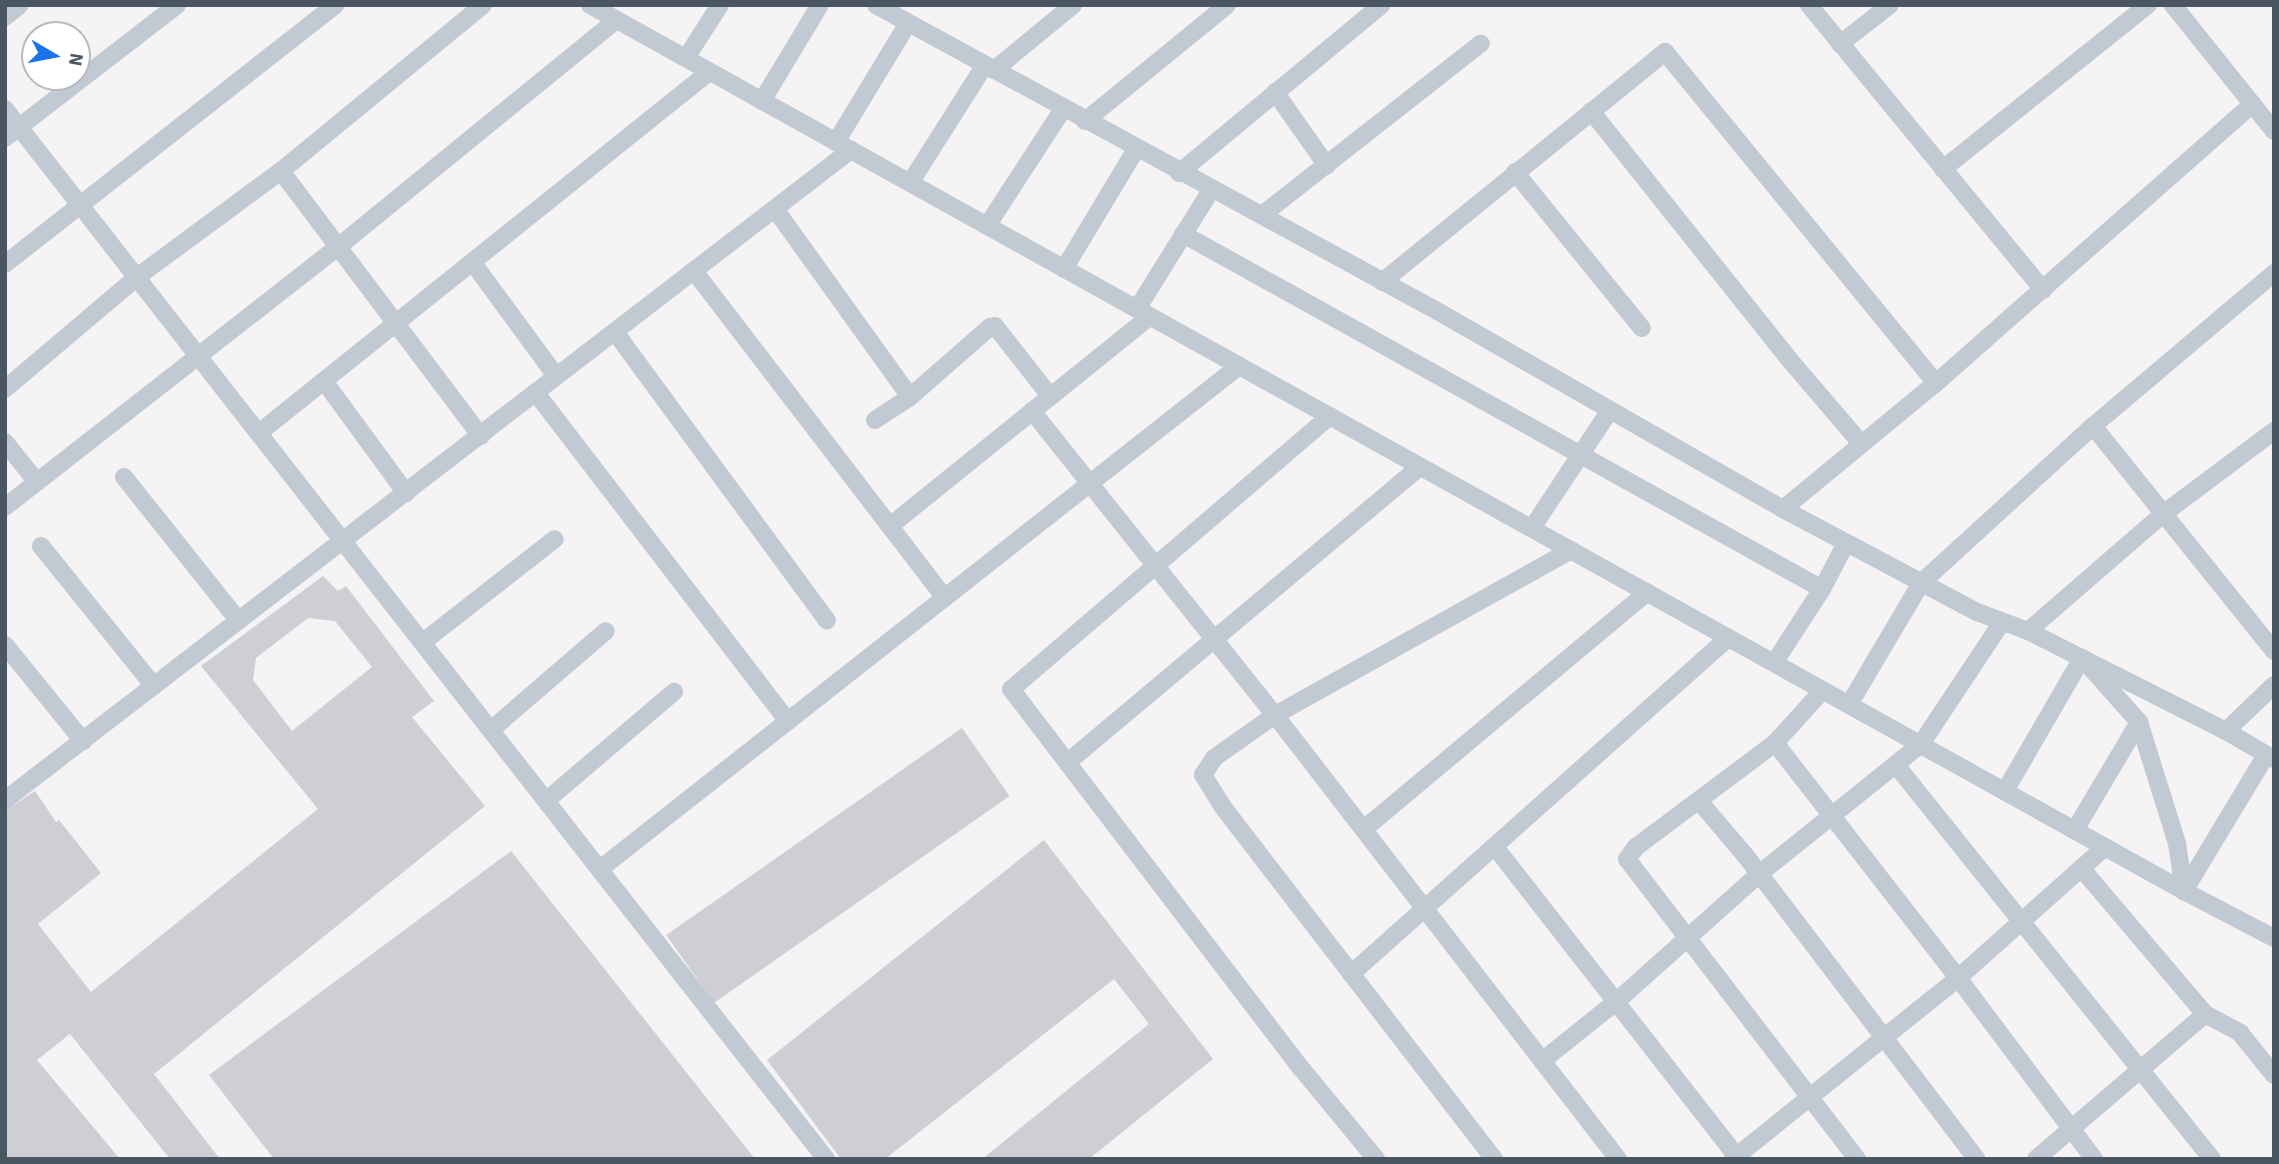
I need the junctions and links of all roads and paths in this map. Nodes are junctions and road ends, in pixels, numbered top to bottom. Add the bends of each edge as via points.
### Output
1 (20, 5) edge
2 (177, 5) edge
3 (335, 5) edge
4 (483, 5) edge
5 (590, 5) edge
6 (720, 5) edge
7 (820, 5) edge
8 (876, 5) edge
9 (1073, 5) edge
10 (1227, 5) edge
11 (1381, 5) edge
12 (1810, 5) edge
13 (1890, 5) edge
14 (2148, 5) edge
15 (2174, 5) edge
16 (613, 13) edge
17 (5, 17) edge
18 (908, 23) junction
19 (1482, 43) dead end
20 (1840, 44) junction
21 (686, 58) junction
22 (990, 68) junction
23 (708, 73) junction
24 (1275, 92) junction
25 (762, 101) junction
26 (2252, 104) junction
27 (1063, 109) junction
28 (5, 110) edge
29 (1591, 111) junction
30 (1085, 121) junction
31 (2274, 131) edge
32 (12, 132) edge
33 (844, 146) junction
34 (1136, 149) junction
35 (1327, 166) junction
36 (1943, 169) junction
37 (281, 171) junction
38 (1180, 173) junction
39 (1515, 173) junction
40 (910, 183) junction
41 (1212, 190) junction
42 (79, 204) junction
43 (775, 209) junction
44 (1262, 215) junction
45 (987, 226) junction
46 (1183, 234) junction
47 (338, 247) junction
48 (473, 263) junction
49 (5, 264) edge
50 (1064, 269) junction
51 (695, 271) junction
52 (2274, 273) edge
53 (137, 277) junction
54 (1382, 282) junction
55 (2043, 290) junction
56 (1143, 313) junction
57 (394, 324) junction
58 (1642, 328) dead end
59 (615, 332) junction
60 (200, 356) junction
61 (1239, 366) junction
62 (556, 376) junction
63 (324, 382) junction
64 (1936, 383) junction
65 (5, 389) edge
66 (536, 393) junction
67 (1050, 396) junction
68 (910, 397) junction
69 (1610, 410) junction
70 (1032, 411) junction
71 (1329, 416) junction
72 (875, 421) dead end
73 (2093, 426) junction
74 (2274, 431) edge
75 (260, 432) junction
76 (481, 436) junction
77 (5, 442) edge
78 (1860, 442) junction
79 (1579, 456) junction
80 (1420, 467) junction
81 (124, 477) dead end
82 (36, 481) junction
83 (1091, 483) junction
84 (406, 493) junction
85 (5, 507) edge
86 (1783, 509) junction
87 (2163, 514) junction
88 (890, 526) junction
89 (1532, 528) junction
90 (555, 539) dead end
91 (345, 540) junction
92 (1846, 543) junction
93 (41, 546) dead end
94 (1571, 550) junction
95 (1154, 566) junction
96 (1922, 583) junction
97 (1822, 589) junction
98 (1647, 592) junction
99 (945, 598) junction
100 (239, 621) junction
101 (827, 621) dead end
102 (2002, 622) junction
103 (606, 631) dead end
104 (2028, 631) junction
105 (1728, 638) junction
106 (1214, 640) junction
107 (423, 642) junction
108 (5, 645) edge
109 (2274, 651) edge
110 (2082, 658) junction
111 (1774, 663) junction
112 (2274, 685) edge
113 (154, 686) junction
114 (1823, 690) junction
115 (674, 692) dead end
116 (1850, 703) junction
117 (1275, 715) junction
118 (788, 721) junction
119 (2139, 722) junction
120 (492, 729) junction
121 (2226, 731) junction
122 (83, 741) junction
123 (1775, 743) junction
124 (1921, 744) junction
125 (2270, 757) edge
126 (1068, 762) junction
127 (1896, 765) junction
128 (2005, 791) junction
129 (5, 800) edge
130 (547, 800) junction
131 (1699, 801) junction
132 (1832, 816) junction
133 (1364, 829) junction
134 (2075, 830) junction
135 (2105, 846) junction
136 (1495, 848) junction
137 (600, 869) junction
138 (2082, 869) junction
139 (1758, 875) junction
140 (2184, 891) junction
141 (1426, 909) junction
142 (2023, 922) junction
143 (1686, 938) junction
144 (2274, 938) edge
145 (1351, 974) junction
146 (1958, 978) junction
147 (1616, 1001) junction
148 (2205, 1014) junction
149 (1885, 1037) junction
150 (1542, 1061) junction
151 (2141, 1070) junction
152 (2274, 1075) edge
153 (1810, 1097) junction
154 (2071, 1129) junction
155 (1736, 1158) edge
156 (826, 1159) edge
157 (1376, 1159) edge
158 (1494, 1159) edge
159 (1618, 1159) edge
160 (1857, 1159) edge
161 (1978, 1159) edge
162 (2036, 1159) edge
163 (2094, 1159) edge
164 (2213, 1159) edge

1 - 17 street
2 - 32 street
3 - 42 street
4 - 37 street
5 - 16 street
6 - 21 street
7 - 25 street
8 - 18 street
9 - 22 street
10 - 30 street
11 - 24 street
12 - 20 street
13 - 20 street
14 - 36 street
15 - 26 street
16 - 21 street
16 - 47 street
18 - 22 street
18 - 33 street
19 - 35 street
20 - 36 street
21 - 23 street
22 - 27 street
22 - 40 street
23 - 25 street
23 - 48 street
24 - 35 street
24 - 38 street
25 - 33 street
26 - 31 street
26 - 55 street
27 - 30 street
27 - 45 street
28 - 32 street
29 - 39 street
29 - 64 street via 1665,52
29 - 78 street
30 - 34 street
32 - 42 street
33 - 40 street
33 - 43 street
34 - 38 street
34 - 50 street
35 - 44 street
36 - 55 street
37 - 47 street
37 - 53 street
38 - 41 street
39 - 54 street
39 - 58 street
40 - 45 street
41 - 44 street
41 - 46 street
42 - 49 street
42 - 53 street
43 - 51 street
43 - 68 street
44 - 54 street
45 - 50 street
46 - 56 street
46 - 79 street
47 - 57 street
47 - 60 street
48 - 57 street
48 - 62 street
50 - 56 street
51 - 59 street
51 - 88 street
52 - 73 street
53 - 60 street
53 - 65 street
54 - 69 street
55 - 64 street
56 - 61 street
56 - 67 street
57 - 63 street
57 - 76 street
59 - 62 street
59 - 101 street
60 - 75 street
60 - 82 street
61 - 71 street
61 - 83 street
62 - 66 street
63 - 75 street
63 - 84 street
64 - 78 street
66 - 76 street
66 - 118 street
67 - 68 street via 995,326
67 - 70 street
68 - 72 street
69 - 79 street
69 - 86 street
70 - 83 street
70 - 88 street
71 - 80 street
71 - 95 street
73 - 87 street
73 - 96 street
74 - 87 street
75 - 91 street
76 - 84 street
77 - 82 street
78 - 86 street
79 - 89 street
79 - 97 street
80 - 89 street
80 - 106 street
81 - 100 street
82 - 85 street
83 - 95 street
83 - 99 street
84 - 91 street
86 - 92 street
87 - 104 street
87 - 109 street
88 - 99 street
89 - 94 street
90 - 107 street
91 - 100 street
91 - 107 street
92 - 96 street
92 - 97 street
93 - 113 street
94 - 98 street
94 - 117 street
95 - 106 street
95 - 126 street via 1011,689
96 - 102 street
96 - 116 street
97 - 111 street
98 - 105 street
98 - 133 street
99 - 118 street
100 - 113 street
102 - 104 street
102 - 124 street
103 - 120 street
104 - 110 street
105 - 111 street
105 - 136 street
106 - 117 street
106 - 126 street
107 - 120 street
108 - 122 street
110 - 119 street
110 - 121 street
110 - 128 street
111 - 114 street
112 - 121 street
113 - 122 street
114 - 116 street
114 - 123 street
115 - 130 street
116 - 124 street
117 - 133 street
117 - 145 street via 1214,758 1203,775
118 - 137 street
119 - 134 street
119 - 140 street via 2177,843
120 - 130 street
121 - 125 street
122 - 129 street
123 - 131 street
123 - 132 street
124 - 127 street
124 - 128 street
125 - 140 street
126 - 157 street
127 - 132 street
127 - 142 street
128 - 134 street
130 - 137 street
131 - 139 street
131 - 143 street via 1636,847 1627,859
132 - 139 street
132 - 146 street
133 - 141 street
134 - 135 street
135 - 138 street
135 - 140 street
136 - 141 street
136 - 147 street
137 - 156 street
138 - 142 street
138 - 148 street
139 - 143 street
139 - 149 street
140 - 144 street
141 - 145 street
141 - 150 street
142 - 146 street
142 - 151 street
143 - 147 street
143 - 153 street
145 - 158 street
146 - 149 street
146 - 154 street
147 - 150 street
147 - 155 street
148 - 151 street
148 - 152 street via 2240,1033
149 - 153 street
149 - 161 street
150 - 159 street
151 - 154 street
151 - 164 street
153 - 155 street
153 - 160 street
154 - 162 street
154 - 163 street

